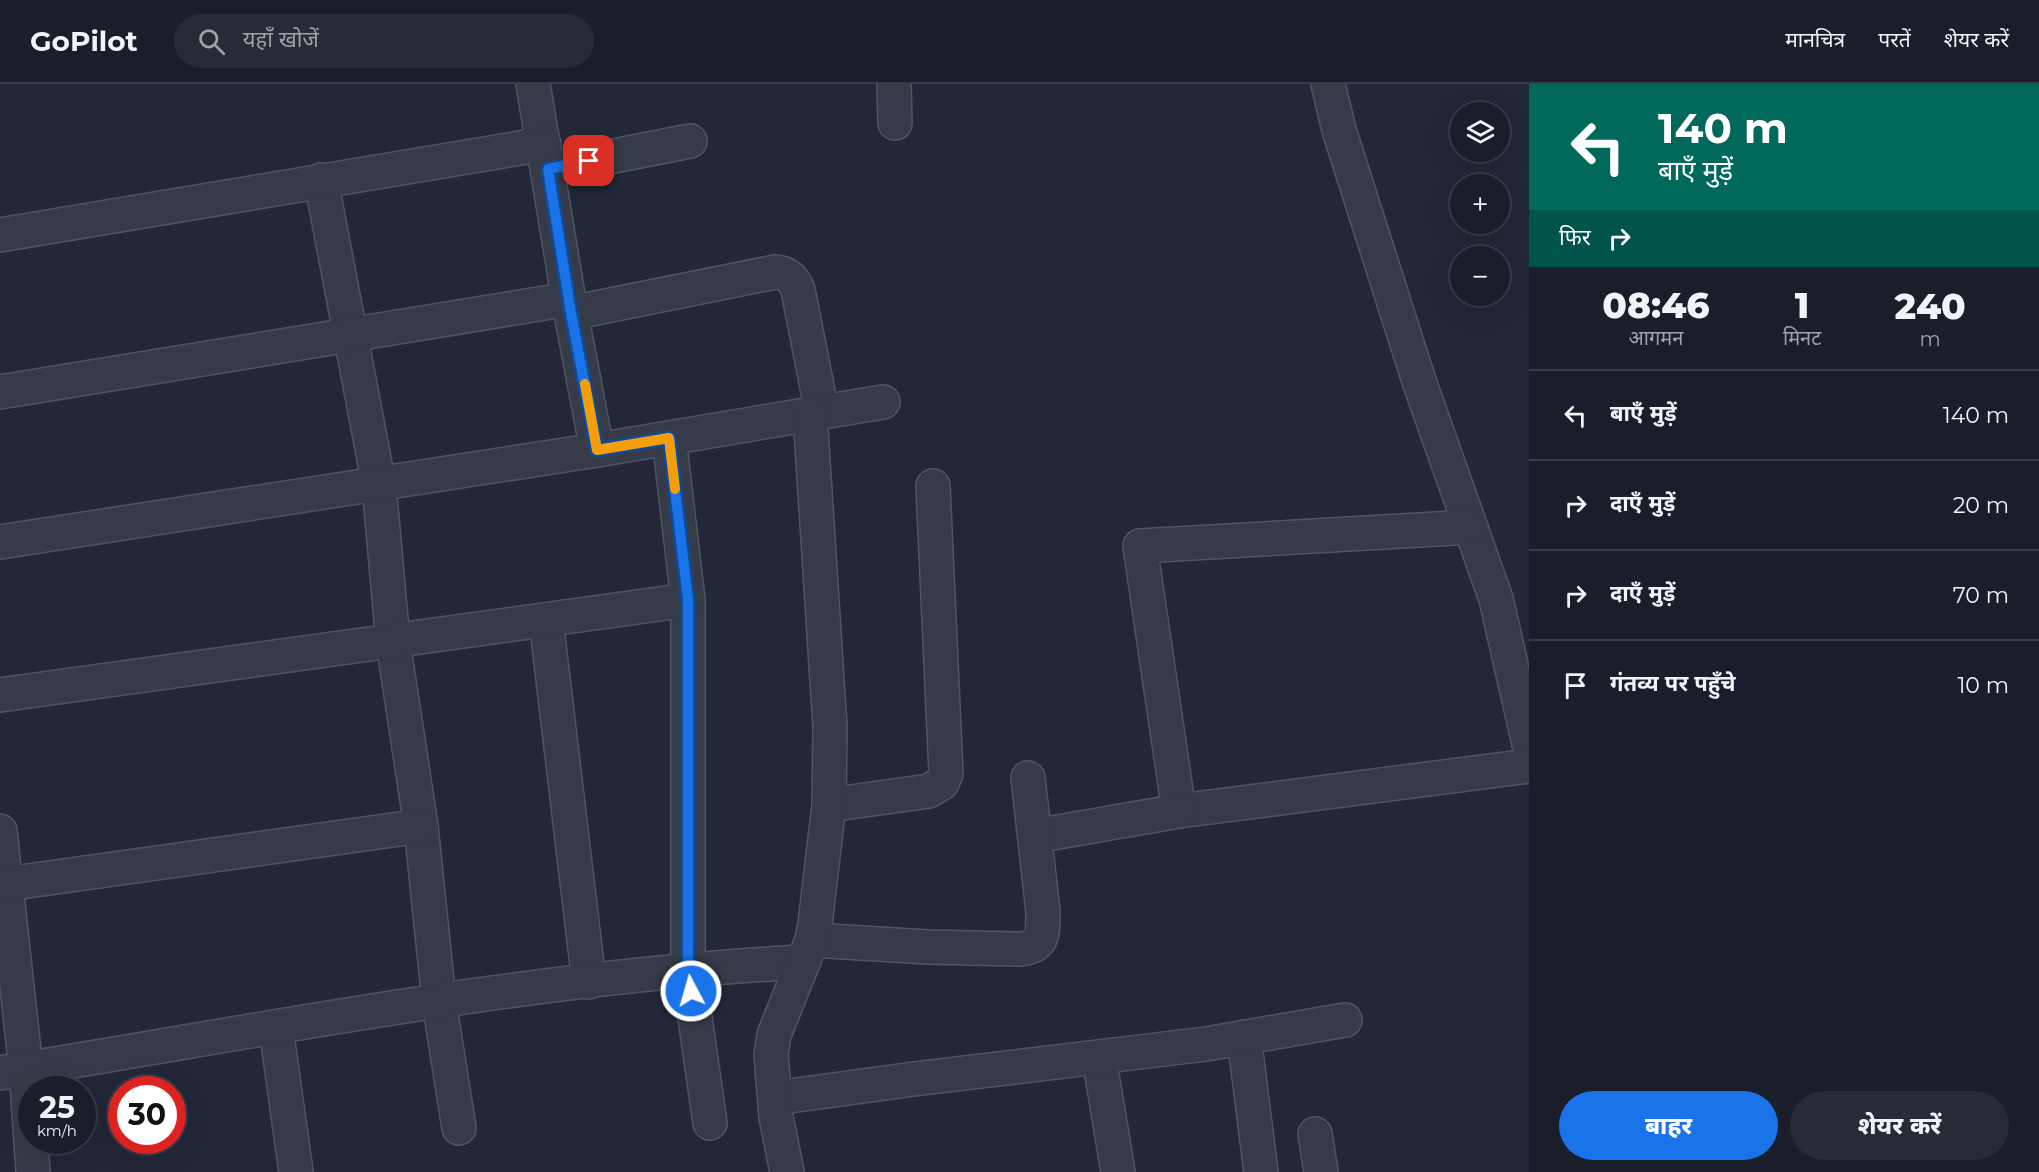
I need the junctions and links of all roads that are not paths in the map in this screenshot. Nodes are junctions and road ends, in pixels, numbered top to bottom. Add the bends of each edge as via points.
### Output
1 (532, 84) edge
2 (894, 84) edge
3 (1328, 84) edge
4 (895, 123) dead end
5 (690, 141) dead end
6 (546, 157) junction
7 (321, 180) junction
8 (0, 235) edge
9 (570, 306) junction
10 (350, 335) junction
11 (0, 392) edge
12 (884, 402) dead end
13 (816, 413) junction
14 (669, 438) junction
15 (597, 450) junction
16 (379, 485) junction
17 (933, 486) dead end
18 (1471, 527) junction
19 (0, 542) edge
20 (688, 600) junction
21 (546, 620) junction
22 (393, 642) junction
23 (0, 695) edge
24 (1529, 744) edge
25 (1529, 766) edge
26 (1028, 778) dead end
27 (829, 805) junction
28 (1179, 811) junction
29 (421, 826) junction
30 (0, 831) edge
31 (1035, 836) junction
32 (6, 884) junction
33 (808, 951) junction
34 (688, 969) junction
35 (589, 982) junction
36 (440, 1001) junction
37 (1345, 1020) dead end
38 (276, 1028) junction
39 (1244, 1037) junction
40 (1099, 1057) junction
41 (13, 1071) edge
42 (775, 1098) junction
43 (710, 1123) dead end
44 (459, 1128) dead end
45 (1315, 1134) dead end
46 (33, 1172) edge
47 (296, 1172) edge
48 (787, 1172) edge
49 (1118, 1172) edge
50 (1261, 1172) edge
51 (1322, 1172) edge

1 - 6 street
2 - 4 street
3 - 18 street via 1419,381
5 - 6 street
6 - 7 street
6 - 9 street
7 - 8 street
7 - 10 street
9 - 10 street
9 - 13 street via 784,273 793,279 798,290
9 - 15 street
10 - 11 street
10 - 16 street
12 - 13 street
13 - 14 street
13 - 27 street via 830,727
14 - 15 street
14 - 20 street
15 - 16 street
16 - 19 street
16 - 22 street
17 - 27 street via 946,774 942,783 929,791
18 - 24 street via 1496,599
18 - 28 street via 1140,546
20 - 21 street
20 - 34 street
21 - 22 street
21 - 35 street
22 - 23 street
22 - 29 street
25 - 28 street
26 - 31 street
27 - 33 street
28 - 31 street
29 - 32 street
29 - 36 street
30 - 32 street
31 - 33 street via 1043,912 1040,941 1034,947
32 - 41 street
33 - 34 street
33 - 42 street via 774,1035 771,1054
34 - 35 street
34 - 43 street
35 - 36 street
36 - 38 street
36 - 44 street
37 - 39 street
38 - 41 street
38 - 47 street
39 - 40 street
39 - 50 street
40 - 42 street
40 - 49 street
41 - 46 street
42 - 48 street
45 - 51 street

